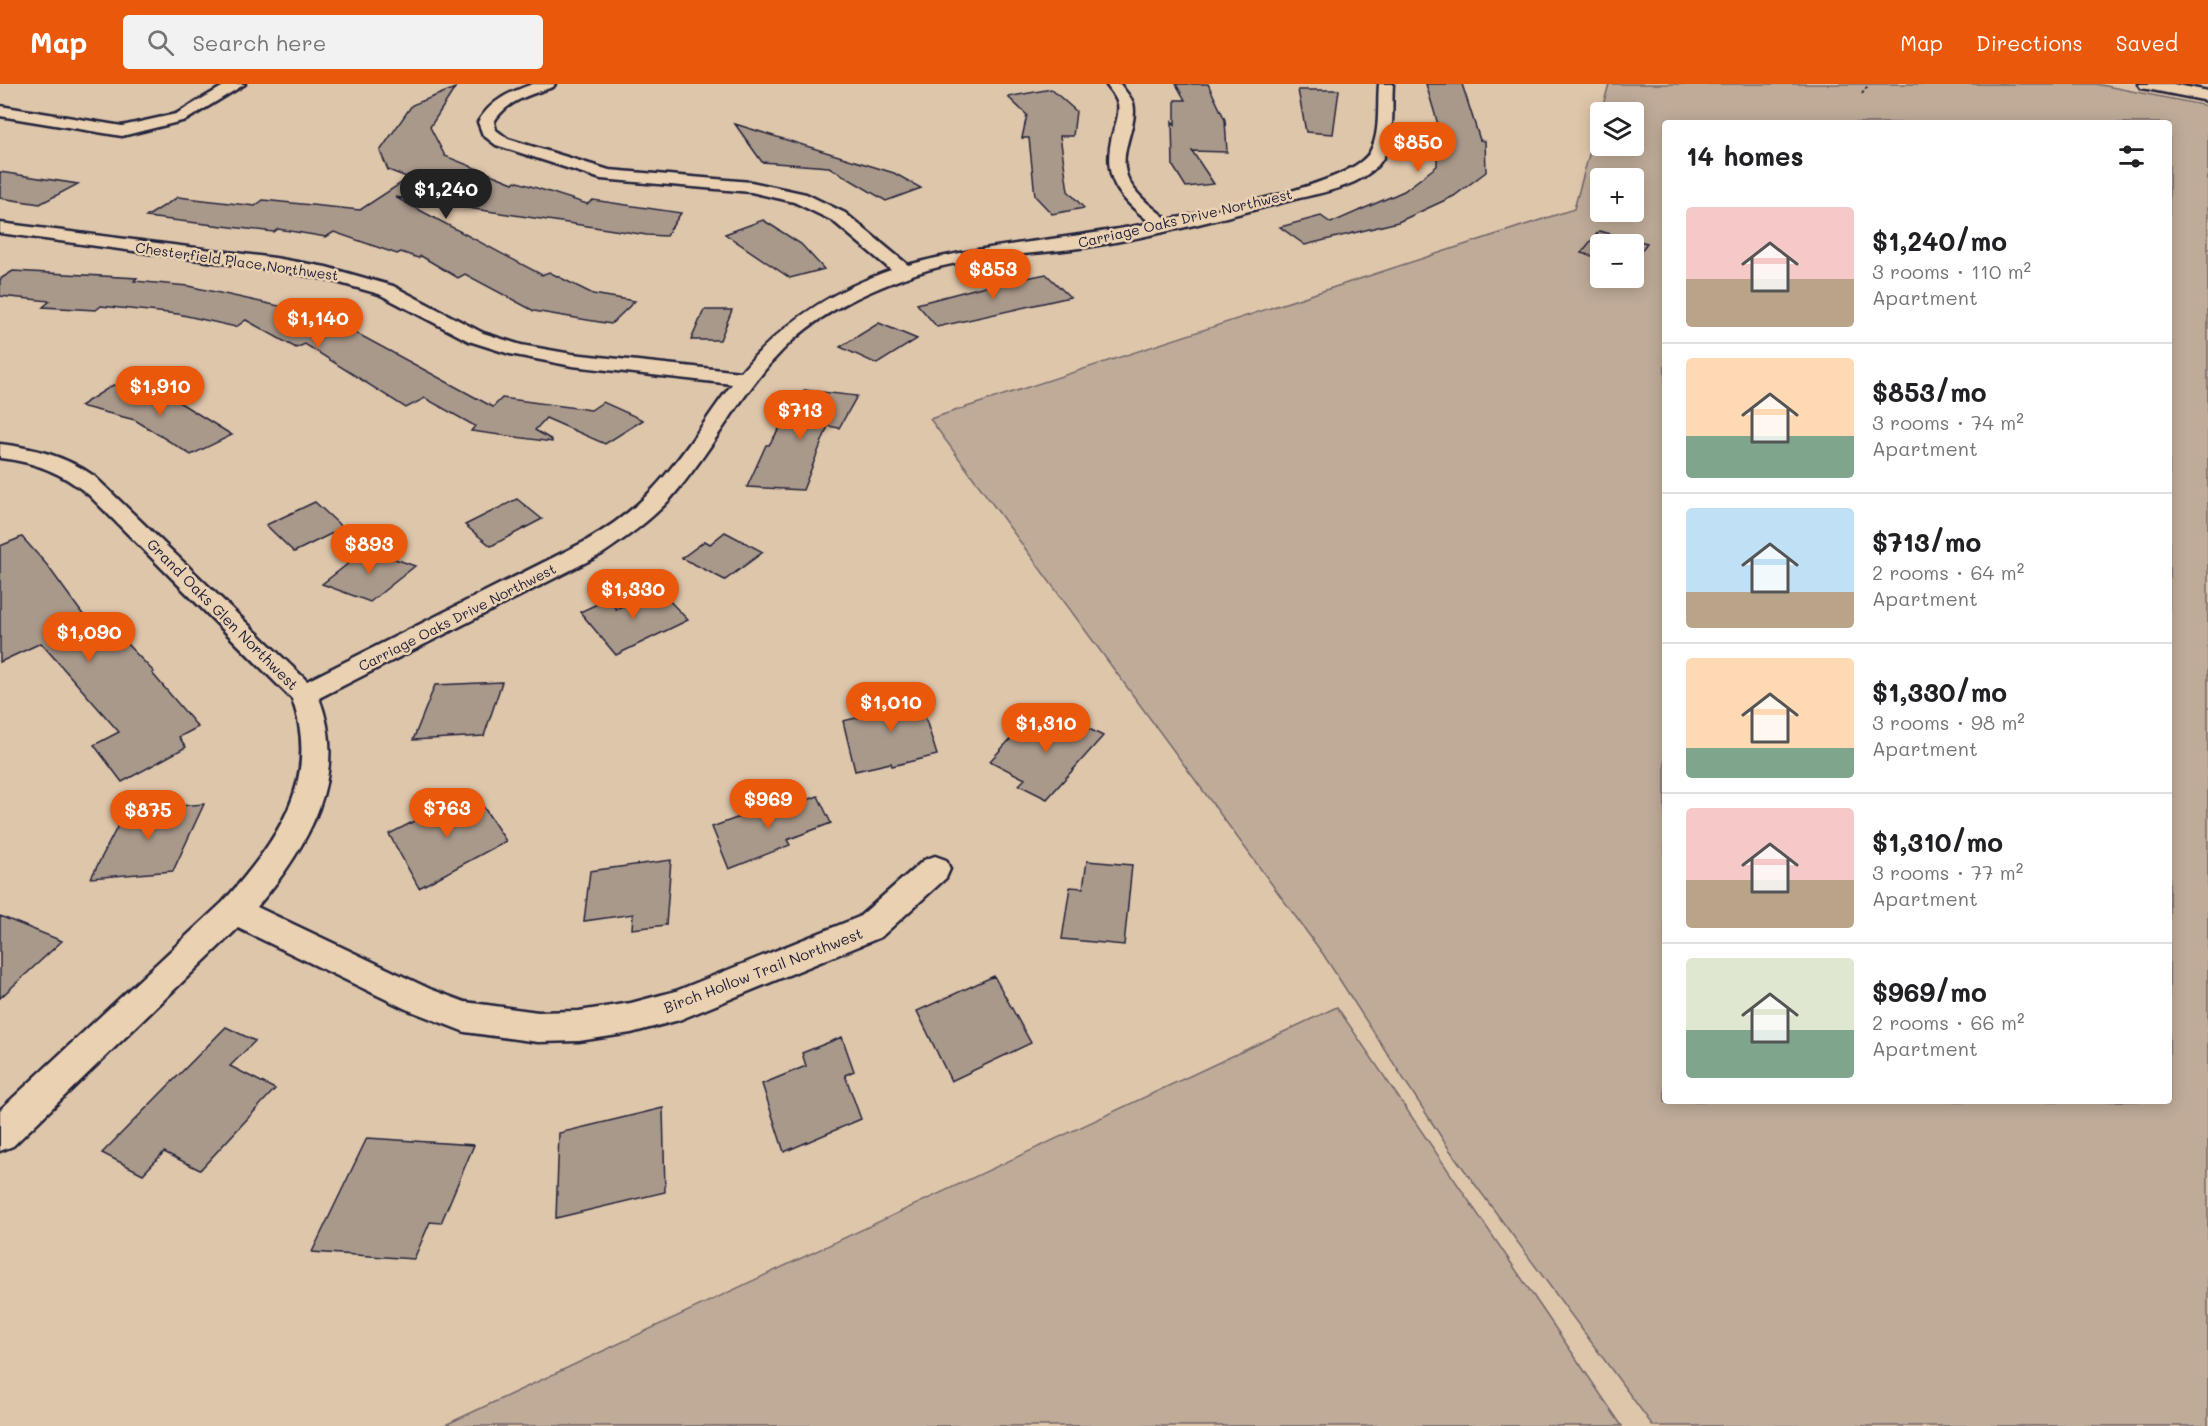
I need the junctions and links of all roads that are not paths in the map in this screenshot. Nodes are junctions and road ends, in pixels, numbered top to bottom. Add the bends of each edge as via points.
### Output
1 (238, 84) edge
2 (548, 84) edge
3 (1113, 84) edge
4 (1386, 84) edge
5 (2147, 84) edge
6 (2194, 84) edge
7 (2208, 87) edge
8 (2208, 96) edge
9 (0, 111) edge
10 (1164, 225) junction
11 (0, 228) edge
12 (905, 272) junction
13 (746, 379) junction
14 (0, 451) edge
15 (304, 694) junction
16 (935, 869) dead end
17 (234, 911) junction
18 (0, 1134) edge

1 - 9 street via 181,117 122,131
2 - 12 street via 515,96 495,109 486,122 489,132 502,142 607,175 751,187 800,198 838,217
3 - 10 street via 1125,102 1126,111 1117,174 1130,194
4 - 10 street, Carriage Oaks Drive Northwest via 1381,150 1368,167 1319,188
5 - 8 highway
6 - 7 highway
10 - 12 street, Carriage Oaks Drive Northwest via 1104,238 974,255
11 - 13 street, Chesterfield Place Northwest via 275,264 343,277 386,291 497,345 562,359
12 - 13 street, Carriage Oaks Drive Northwest via 850,294 809,318 772,347
13 - 15 street, Carriage Oaks Drive Northwest via 672,483 619,532
14 - 15 street, Grand Oaks Glen Northwest via 41,457 73,470
15 - 17 street, Grand Oaks Glen Northwest via 316,734 316,755 306,803 281,852
16 - 17 street, Birch Hollow Trail Northwest via 870,927 679,1005 579,1026 530,1026 465,1017 418,999
17 - 18 street, Grand Oaks Glen Northwest

